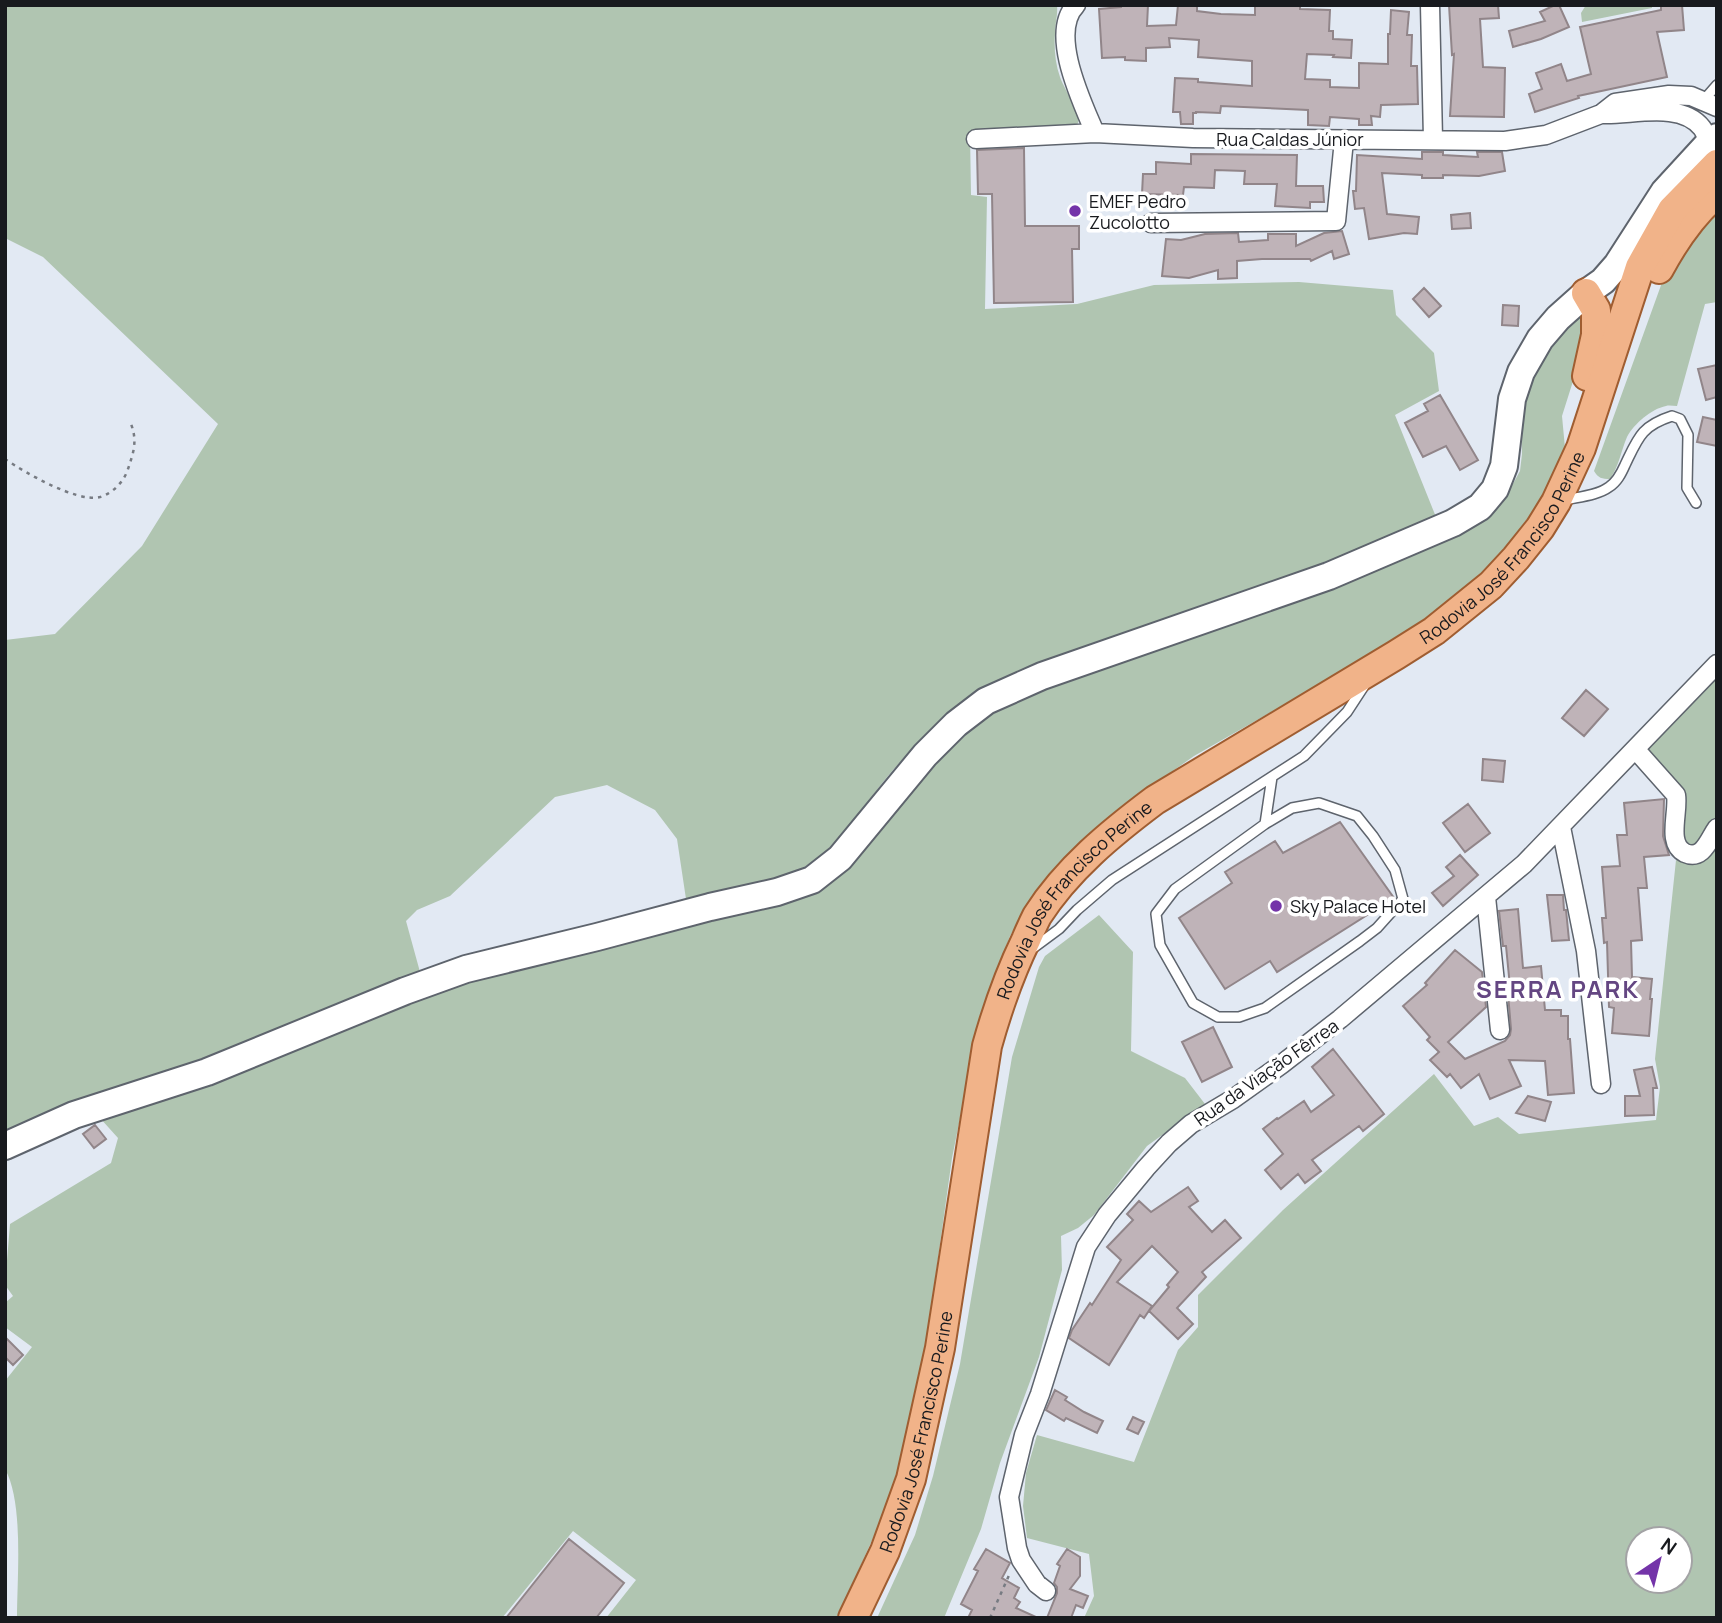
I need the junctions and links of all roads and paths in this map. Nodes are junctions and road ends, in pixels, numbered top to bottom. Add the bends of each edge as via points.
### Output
1 (1076, 5) edge
2 (1430, 5) edge
3 (1717, 85) edge
4 (1668, 103) junction
5 (1710, 104) edge
6 (1095, 133) junction
7 (976, 139) dead end
8 (1433, 139) junction
9 (1344, 140) junction
10 (1714, 148) edge
11 (1717, 193) edge
12 (1151, 223) dead end
13 (1586, 293) junction
14 (1601, 384) junction
15 (131, 424) dead end
16 (1581, 448) junction
17 (5, 458) edge
18 (1556, 502) junction
19 (1696, 503) dead end
20 (1717, 664) edge
21 (1376, 667) junction
22 (1636, 750) junction
23 (1272, 776) junction
24 (1265, 824) junction
25 (1561, 827) junction
26 (1717, 828) edge
27 (1486, 897) junction
28 (1015, 963) junction
29 (1500, 1030) dead end
30 (1601, 1084) dead end
31 (5, 1146) edge
32 (1017, 1548) junction
33 (1045, 1591) dead end
34 (853, 1618) edge
35 (990, 1618) edge

1 - 6 street via 1067,23 1066,52
2 - 8 street
3 - 5 lane
4 - 5 street, Rua Caldas Júnior via 1691,96
4 - 8 street, Rua Caldas Júnior via 1615,103 1601,114 1546,135 1505,141
4 - 10 street via 1703,129
6 - 7 street, Rua Caldas Júnior
6 - 9 street, Rua Caldas Júnior
8 - 9 street, Rua Caldas Júnior
9 - 12 street via 1336,221
10 - 13 main road via 1664,192 1617,265
10 - 14 main road, Rodovia José Francisco Perine via 1640,267
11 - 14 main road, Rodovia José Francisco Perine via 1672,246
13 - 16 main road via 1595,310 1596,335 1578,411
13 - 31 main road via 1540,339 1521,372 1512,399 1504,466 1495,489 1480,507 1329,576 1042,676 986,701 932,747 840,858 811,880 466,969 208,1072 74,1115
14 - 16 main road, Rodovia José Francisco Perine
15 - 17 path via 136,437 123,481 98,498 57,488
16 - 18 main road, Rodovia José Francisco Perine
18 - 19 lane via 1612,486 1648,426 1672,416 1680,419 1688,435 1687,488
18 - 21 main road, Rodovia José Francisco Perine via 1491,585 1434,631
20 - 22 street, Rua da Viação Fêrrea
21 - 23 lane via 1347,712 1304,756
21 - 28 main road, Rodovia José Francisco Perine via 1155,800 1120,827 1058,888 1037,917
22 - 25 street, Rua da Viação Fêrrea
22 - 26 street via 1676,795 1674,831 1682,851 1697,854
23 - 24 lane
23 - 28 lane via 1112,880
24 - 24 lane via 1292,808 1319,803 1357,816 1395,870 1403,899 1377,928 1265,1009 1239,1017 1217,1017 1193,1003 1160,945 1156,914 1175,889
25 - 27 street, Rua da Viação Fêrrea
25 - 30 street via 1586,951
27 - 29 street
27 - 32 street, Rua da Viação Fêrrea via 1292,1057 1191,1124 1146,1168 1107,1216 1086,1247 1024,1435 1009,1497
28 - 34 main road, Rodovia José Francisco Perine via 987,1046 940,1348 911,1479 885,1551
32 - 33 street
32 - 35 path

